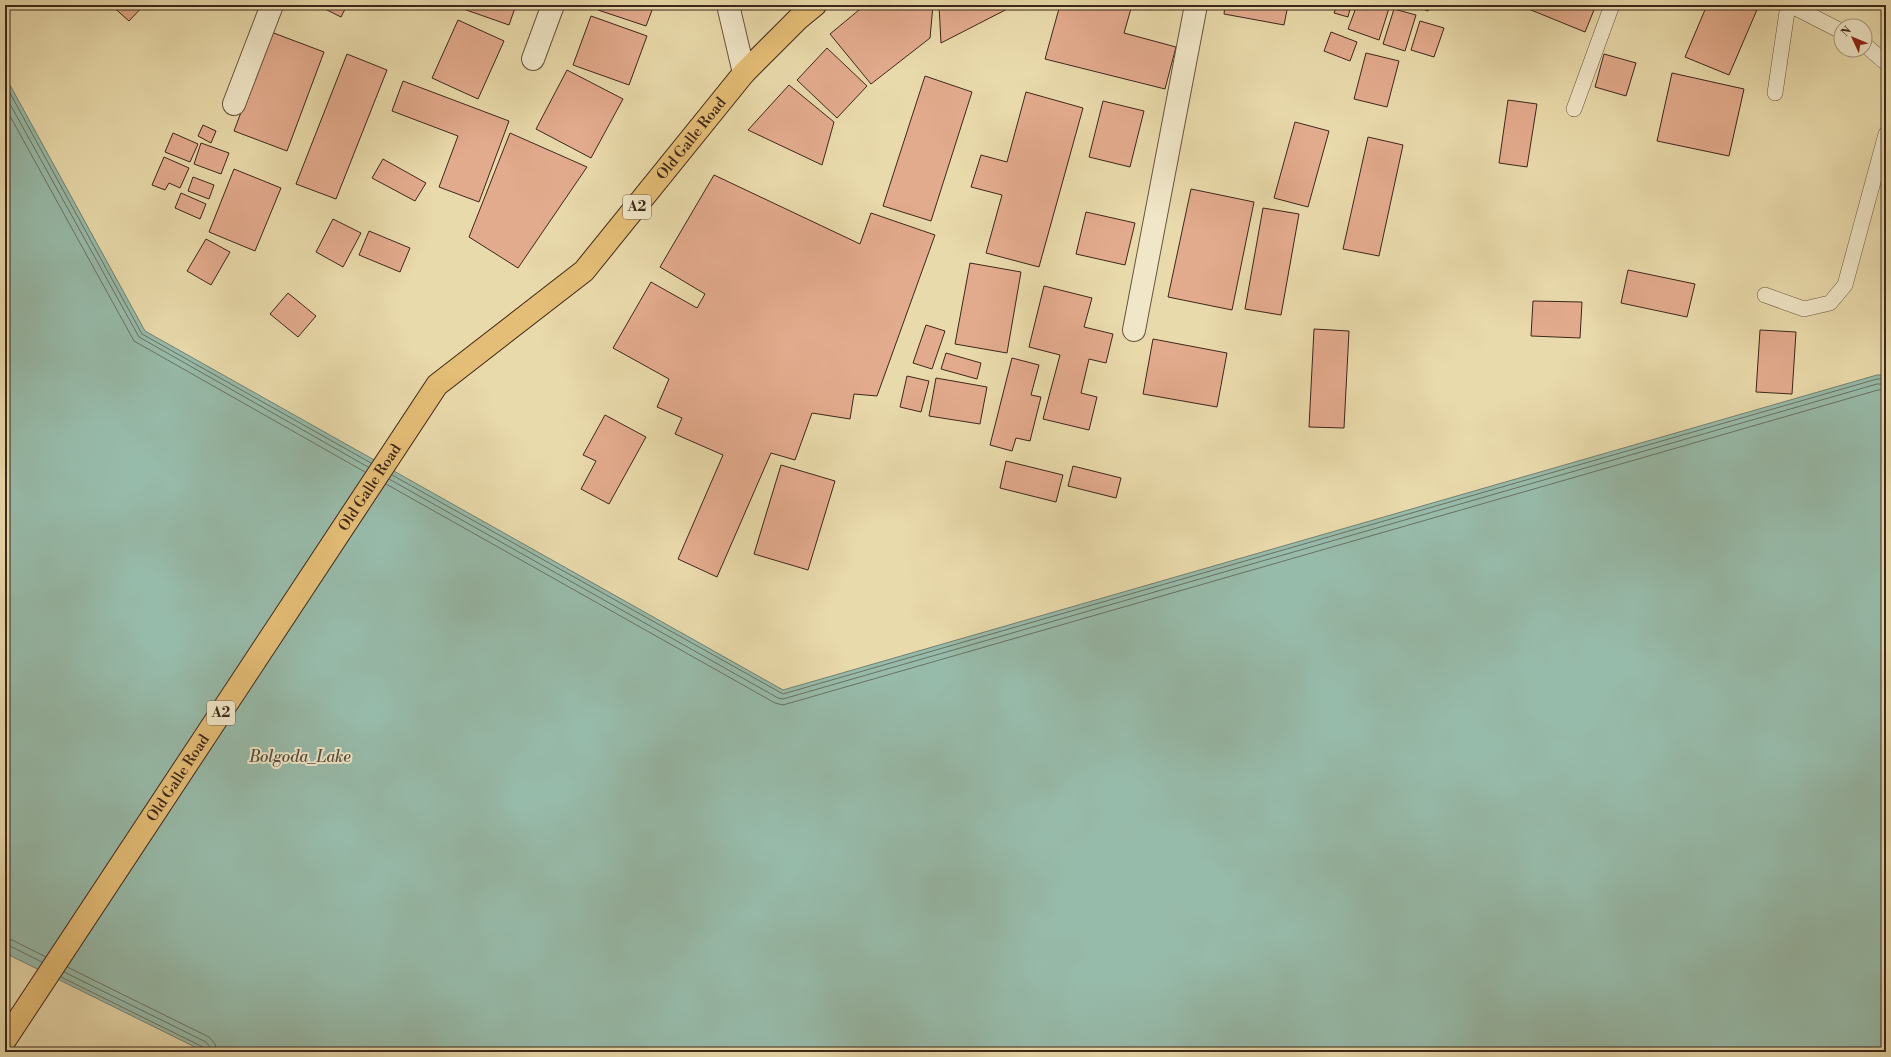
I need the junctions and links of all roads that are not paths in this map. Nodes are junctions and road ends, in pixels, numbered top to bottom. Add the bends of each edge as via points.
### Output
1 (272, 5) edge
2 (552, 5) edge
3 (728, 5) edge
4 (815, 5) edge
5 (1196, 5) edge
6 (1612, 5) edge
7 (1789, 5) edge
8 (1833, 27) edge
9 (1873, 51) edge
10 (533, 59) dead end
11 (1886, 62) edge
12 (744, 73) junction
13 (1775, 93) dead end
14 (234, 104) dead end
15 (1574, 108) dead end
16 (1886, 134) edge
17 (1765, 295) dead end
18 (1134, 330) dead end
19 (5, 1040) edge

1 - 14 street
2 - 10 street
3 - 12 street
4 - 12 highway, Old Galle Road / A2 via 798,18
5 - 18 street
6 - 15 lane
7 - 8 lane
7 - 13 lane
9 - 11 lane
12 - 19 highway, Old Galle Road / A2 via 584,272 437,385
16 - 17 lane via 1845,285 1830,303 1804,309

